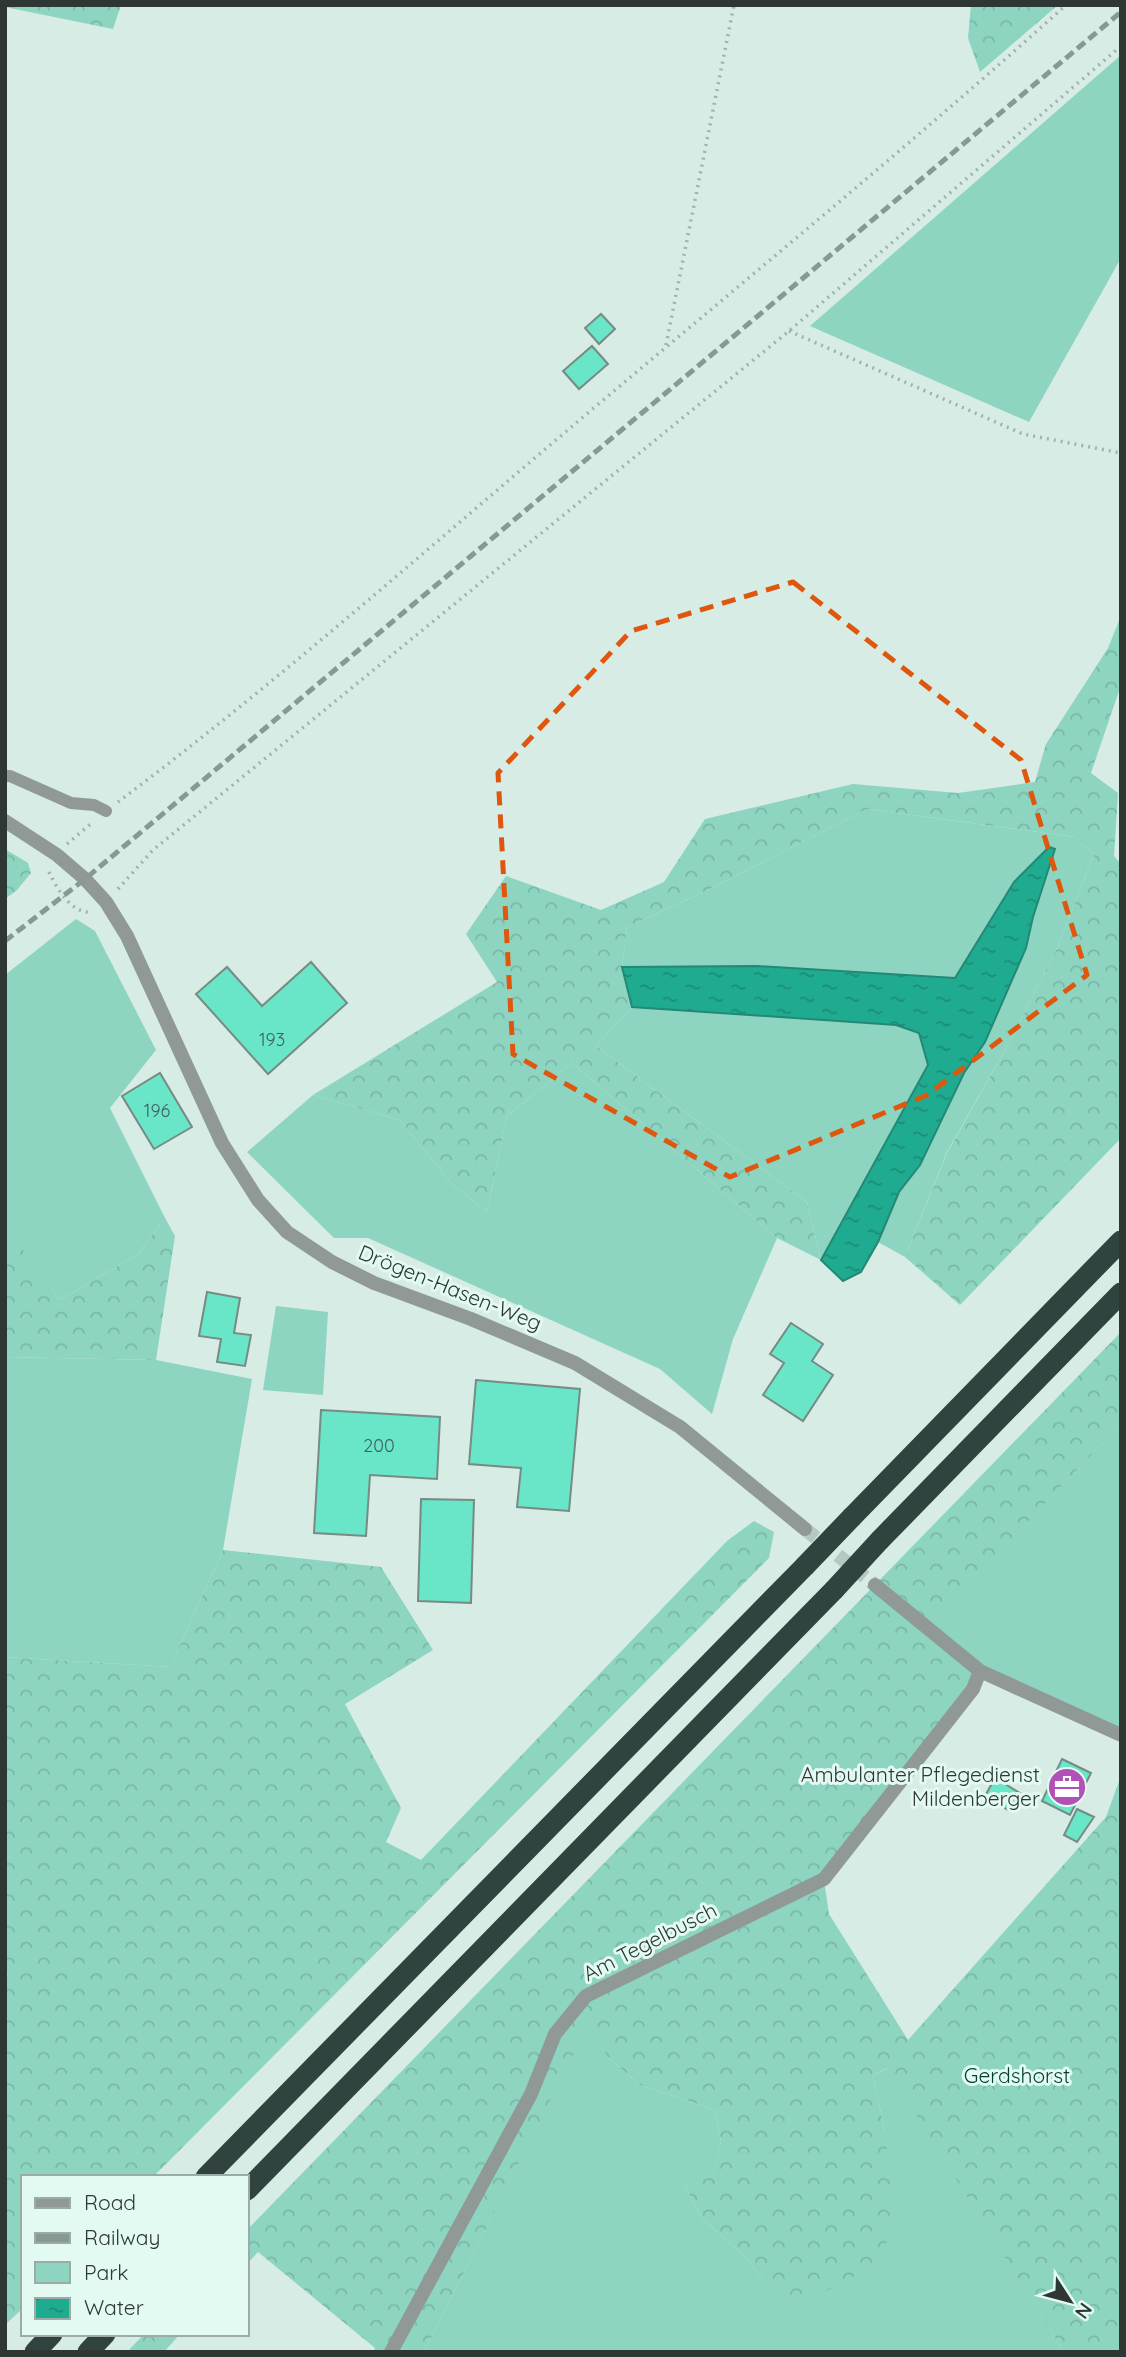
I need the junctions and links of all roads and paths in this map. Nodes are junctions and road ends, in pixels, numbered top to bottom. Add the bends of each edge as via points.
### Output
1 (734, 5) edge
2 (1066, 5) edge
3 (1121, 46) edge
4 (789, 331) junction
5 (666, 347) junction
6 (1121, 453) edge
7 (5, 776) edge
8 (106, 811) junction
9 (5, 821) edge
10 (57, 855) junction
11 (106, 902) junction
12 (1121, 1241) edge
13 (1121, 1293) edge
14 (805, 1529) tunnel mouth
15 (875, 1586) tunnel mouth
16 (980, 1671) junction
17 (1121, 1735) edge
18 (208, 2175) edge
19 (248, 2189) edge
20 (50, 2336) edge
21 (103, 2336) edge
22 (35, 2352) edge
23 (88, 2352) edge
24 (391, 2352) edge

1 - 5 path
2 - 5 path via 961,100
3 - 4 path
4 - 6 path via 1023,434
4 - 11 path via 153,850
5 - 8 path via 189,749
7 - 8 lane via 71,803
8 - 10 path
9 - 10 street, Drögen-Hasen-Weg
10 - 11 street, Drögen-Hasen-Weg
10 - 11 path via 47,867 72,907 93,911
11 - 14 street, Drögen-Hasen-Weg via 127,936 222,1143 258,1200 287,1232 374,1283 575,1363 680,1427
12 - 18 highway, bridge
13 - 19 highway, bridge
15 - 16 street
16 - 17 street
16 - 24 street, Am Tegelbusch via 973,1689 824,1880 586,1996 555,2034 531,2094
20 - 22 highway
21 - 23 highway

